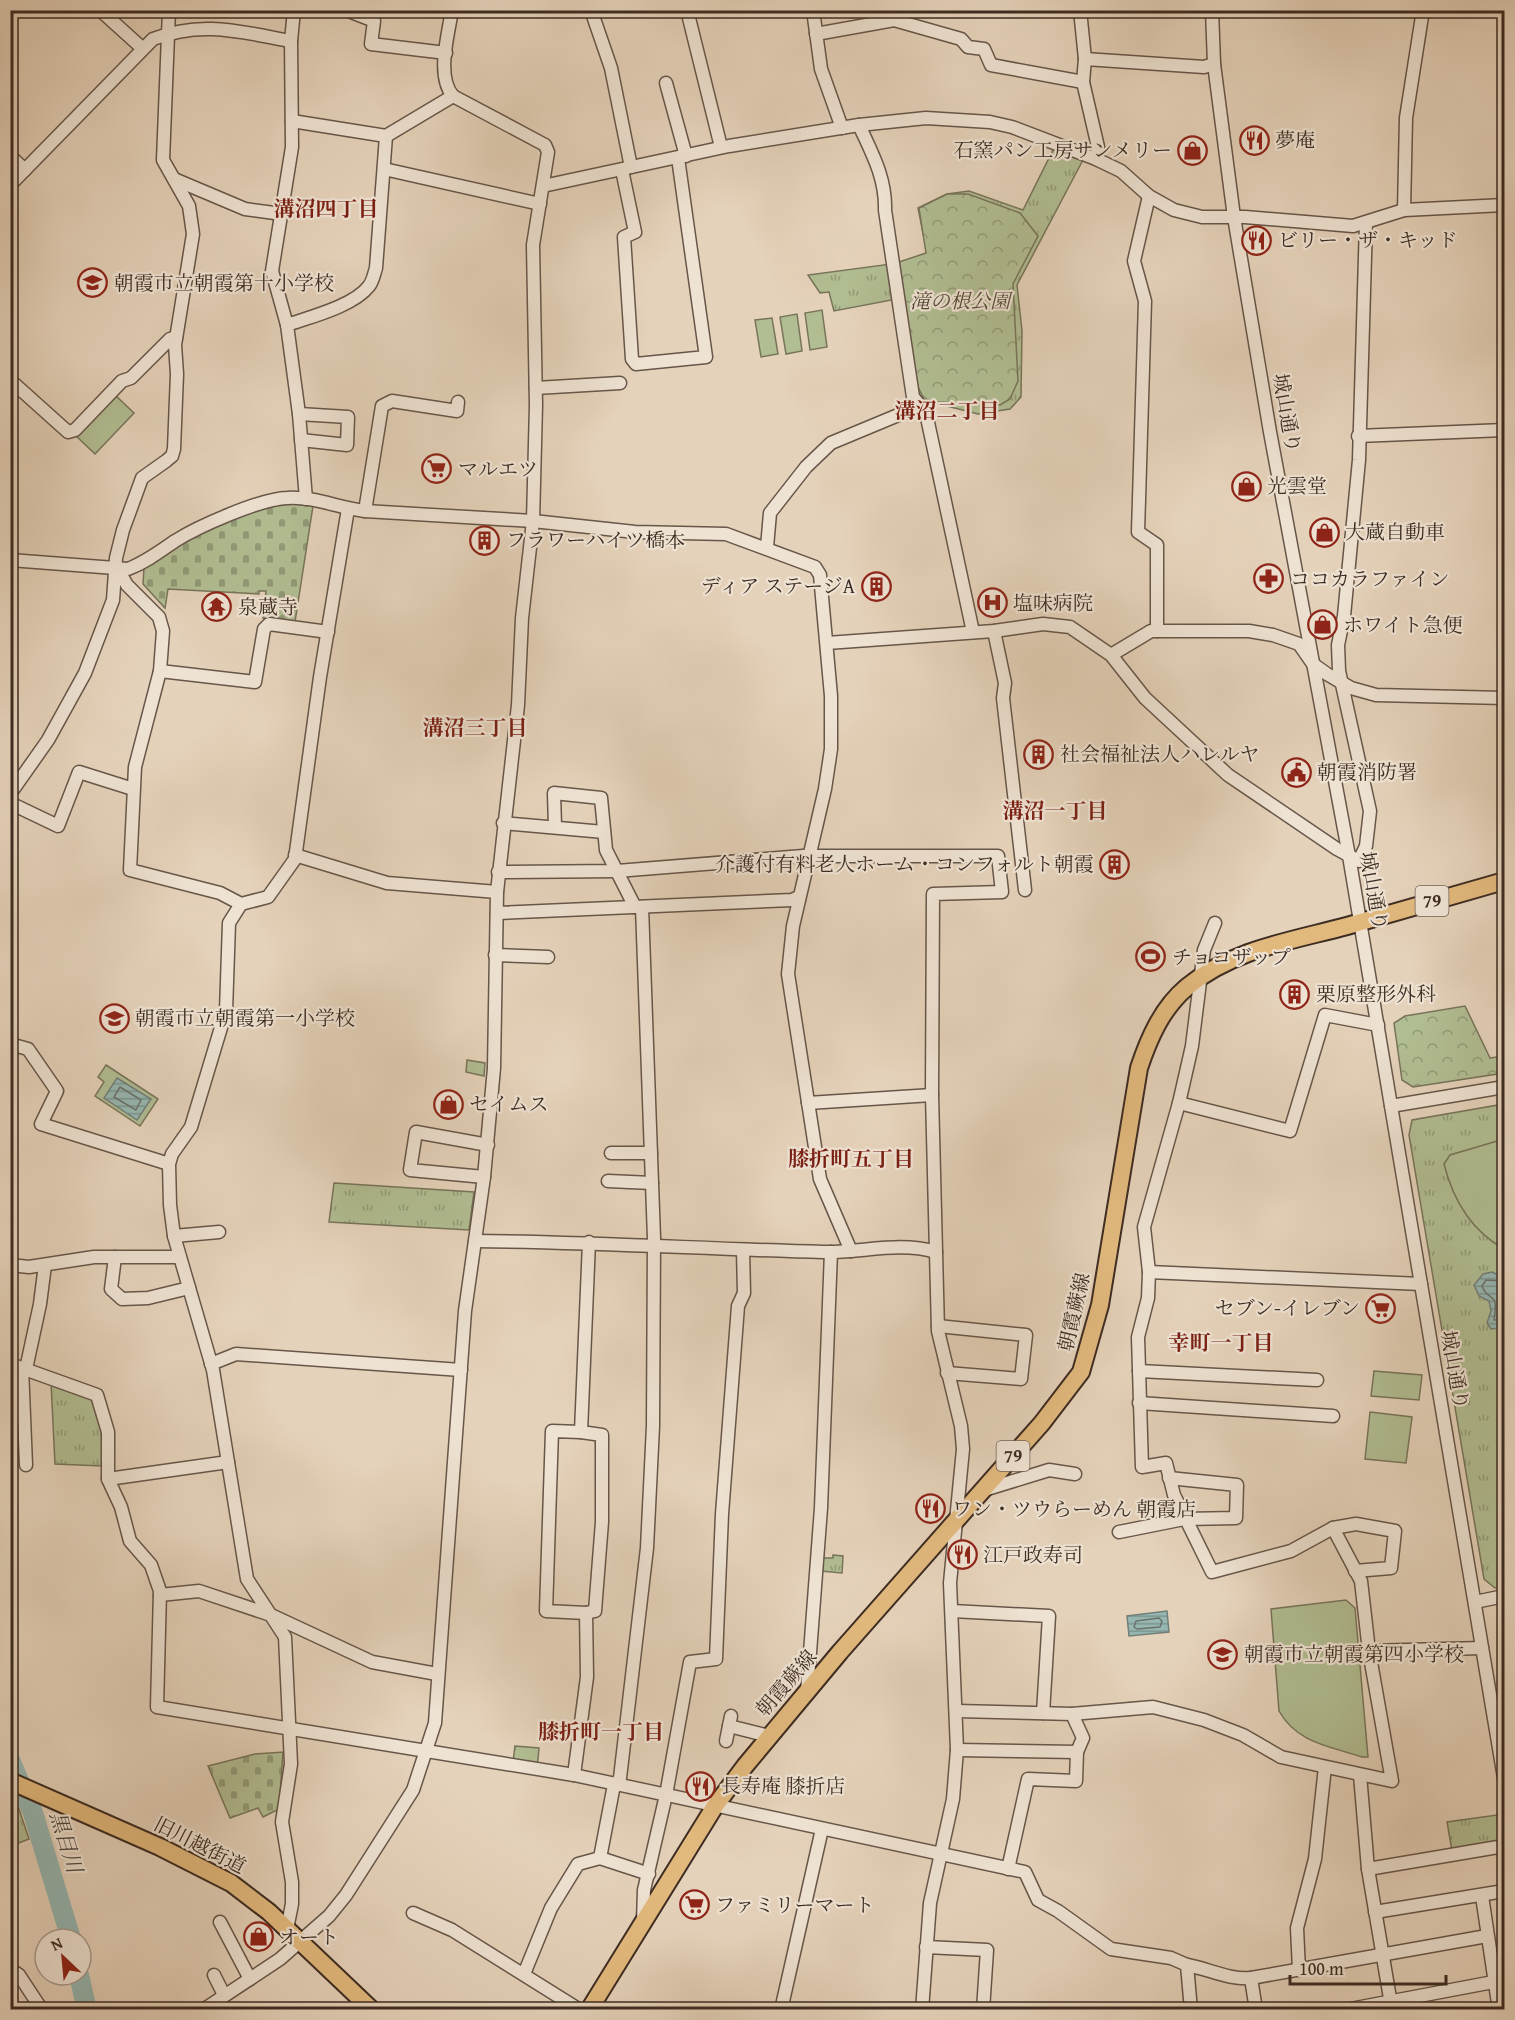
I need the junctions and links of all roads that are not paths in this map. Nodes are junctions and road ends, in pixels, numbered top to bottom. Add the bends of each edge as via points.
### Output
1 (100, 10) edge
2 (169, 10) edge
3 (294, 10) edge
4 (346, 10) edge
5 (452, 10) edge
6 (591, 10) edge
7 (687, 10) edge
8 (813, 10) edge
9 (1080, 10) edge
10 (1212, 10) edge
11 (1423, 10) edge
12 (166, 33) junction
13 (816, 34) junction
14 (291, 41) junction
15 (142, 48) junction
16 (446, 53) junction
17 (1084, 59) junction
18 (1214, 64) junction
19 (1083, 82) junction
20 (666, 83) dead end
21 (453, 96) junction
22 (292, 121) junction
23 (859, 125) junction
24 (842, 128) junction
25 (386, 136) junction
26 (721, 147) junction
27 (10, 156) edge
28 (682, 157) junction
29 (1096, 159) junction
30 (384, 169) junction
31 (627, 169) junction
32 (25, 170) junction
33 (174, 179) junction
34 (10, 185) edge
35 (543, 186) junction
36 (1149, 196) junction
37 (540, 204) junction
38 (1504, 205) edge
39 (1404, 210) junction
40 (282, 214) junction
41 (1234, 217) junction
42 (1366, 223) junction
43 (287, 326) junction
44 (176, 337) junction
45 (10, 380) edge
46 (620, 383) dead end
47 (536, 388) junction
48 (458, 402) dead end
49 (920, 406) junction
50 (299, 414) junction
51 (1504, 430) edge
52 (1358, 436) junction
53 (302, 440) junction
54 (306, 499) junction
55 (348, 509) junction
56 (365, 511) junction
57 (533, 520) junction
58 (767, 548) junction
59 (10, 560) edge
60 (117, 568) junction
61 (994, 631) junction
62 (1157, 631) junction
63 (328, 632) junction
64 (973, 632) junction
65 (827, 643) junction
66 (1111, 655) junction
67 (1313, 664) junction
68 (160, 671) junction
69 (1343, 683) junction
70 (1504, 698) edge
71 (133, 789) junction
72 (10, 794) edge
73 (10, 803) edge
74 (503, 823) junction
75 (555, 827) junction
76 (604, 832) junction
77 (296, 855) junction
78 (1349, 856) junction
79 (809, 857) junction
80 (617, 871) junction
81 (498, 873) junction
82 (1504, 881) edge
83 (1025, 890) dead end
84 (496, 892) junction
85 (799, 897) junction
86 (241, 904) junction
87 (638, 907) junction
88 (497, 913) junction
89 (1359, 922) junction
90 (1215, 923) dead end
91 (495, 955) junction
92 (548, 957) dead end
93 (1200, 977) junction
94 (1378, 1025) junction
95 (10, 1044) edge
96 (1504, 1087) edge
97 (932, 1095) junction
98 (808, 1103) junction
99 (1179, 1103) junction
100 (1391, 1106) junction
101 (488, 1145) junction
102 (611, 1153) dead end
103 (651, 1153) junction
104 (169, 1164) junction
105 (484, 1177) junction
106 (608, 1181) dead end
107 (652, 1183) junction
108 (219, 1233) dead end
109 (174, 1236) junction
110 (475, 1241) junction
111 (589, 1242) junction
112 (654, 1247) junction
113 (743, 1250) junction
114 (851, 1251) junction
115 (831, 1252) junction
116 (936, 1252) junction
117 (115, 1257) junction
118 (180, 1257) junction
119 (10, 1265) edge
120 (45, 1265) junction
121 (1149, 1272) junction
122 (1421, 1284) junction
123 (189, 1288) junction
124 (938, 1326) junction
125 (211, 1364) junction
126 (21, 1368) junction
127 (461, 1370) junction
128 (1138, 1371) junction
129 (947, 1373) junction
130 (1317, 1380) dead end
131 (1139, 1403) junction
132 (1333, 1416) dead end
133 (581, 1432) junction
134 (228, 1462) junction
135 (26, 1465) dead end
136 (1075, 1474) dead end
137 (1169, 1478) junction
138 (108, 1479) junction
139 (981, 1491) junction
140 (957, 1518) junction
141 (1185, 1519) junction
142 (1333, 1528) junction
143 (1119, 1532) dead end
144 (1355, 1571) junction
145 (160, 1595) junction
146 (1504, 1596) edge
147 (1475, 1602) junction
148 (952, 1611) junction
149 (586, 1613) junction
150 (271, 1615) junction
151 (1482, 1648) junction
152 (1369, 1651) junction
153 (437, 1674) junction
154 (807, 1692) junction
155 (957, 1711) junction
156 (1043, 1713) junction
157 (1072, 1714) junction
158 (288, 1729) junction
159 (769, 1736) junction
160 (726, 1742) dead end
161 (957, 1750) junction
162 (426, 1752) junction
163 (1077, 1752) junction
164 (1325, 1767) junction
165 (574, 1775) junction
166 (1360, 1776) junction
167 (1504, 1778) edge
168 (10, 1781) edge
169 (617, 1785) junction
170 (666, 1796) junction
171 (715, 1806) junction
172 (822, 1829) junction
173 (1504, 1846) edge
174 (939, 1854) junction
175 (600, 1858) junction
176 (1008, 1869) junction
177 (1368, 1869) junction
178 (649, 1874) junction
179 (1504, 1891) edge
180 (1482, 1896) junction
181 (1375, 1912) junction
182 (413, 1913) dead end
183 (220, 1922) dead end
184 (643, 1922) junction
185 (287, 1929) junction
186 (1487, 1936) junction
187 (299, 1941) junction
188 (926, 1947) junction
189 (1383, 1956) junction
190 (1187, 1965) junction
191 (10, 1969) edge
192 (1299, 1970) junction
193 (524, 1974) junction
194 (214, 1975) dead end
195 (250, 1978) junction
196 (1251, 1978) junction
197 (1499, 1981) edge
198 (224, 1995) junction
199 (1391, 2005) edge
200 (42, 2010) edge
201 (203, 2010) edge
202 (372, 2010) edge
203 (580, 2010) edge
204 (589, 2010) edge
205 (781, 2010) edge
206 (922, 2010) edge
207 (983, 2010) edge
208 (1191, 2010) edge
209 (1256, 2010) edge
210 (1345, 2010) edge
211 (1499, 2010) edge

1 - 15 street
2 - 12 street
3 - 14 street
4 - 16 street via 374,21 371,44
5 - 16 street
6 - 31 street via 611,68
7 - 26 street
8 - 13 street
9 - 17 street
10 - 18 street, 城山通り
11 - 39 street via 1406,118
12 - 14 street via 215,27
12 - 15 street
12 - 33 street via 163,160
13 - 19 street via 894,20 961,39 968,47 984,50 991,65
13 - 24 street via 821,69
14 - 22 street
15 - 32 street
16 - 21 street via 445,82
17 - 18 street via 1203,67
17 - 19 street
18 - 41 street, 城山通り
19 - 29 street via 1098,147
20 - 28 street
21 - 25 street
21 - 35 street via 545,145 548,152
22 - 25 street
22 - 40 street
23 - 24 street
23 - 29 street via 926,118 990,122
23 - 49 street via 886,190 885,210 913,397
24 - 26 street
25 - 30 street
26 - 28 street
27 - 32 street
28 - 31 street
28 - 31 street via 706,357 636,364 632,359 624,237 635,232
29 - 36 street via 1121,171
30 - 37 street
30 - 43 street via 376,268 371,284 339,306
31 - 35 street
32 - 34 street
33 - 40 street via 245,210
33 - 44 street via 189,206 193,234
35 - 37 street
36 - 41 street via 1174,210 1202,217
36 - 62 street via 1134,261 1145,301 1137,532 1157,545
37 - 47 street via 533,245
38 - 39 street
39 - 42 street
40 - 43 street via 273,271
41 - 42 street via 1353,226
41 - 67 street, 城山通り
42 - 52 street
43 - 50 street
44 - 45 street via 131,378 122,381 75,430 68,432
44 - 60 street via 174,449 172,456 142,478 123,530
46 - 47 street
47 - 57 street
48 - 56 street via 457,411 392,401 382,406
49 - 58 street via 831,443 806,467 770,513
49 - 64 street via 926,413
50 - 53 street
50 - 53 street via 348,417 347,445
51 - 52 street
52 - 69 street via 1359,460 1338,645
53 - 54 street
54 - 55 street
54 - 60 street via 287,498 247,510 197,529 144,563
55 - 56 street
55 - 63 street
56 - 57 street
57 - 58 street via 635,532 726,534
57 - 74 street via 522,618 518,705
58 - 65 street via 818,571
59 - 60 street
60 - 68 street via 127,585 159,617 163,631
60 - 72 street via 114,600 84,672 48,741
61 - 64 street
61 - 66 street via 1043,624 1070,627
61 - 83 street via 1005,683 1003,698
62 - 66 street
62 - 67 street via 1248,631 1273,635 1299,644
63 - 68 street via 268,624 255,682
63 - 77 street
64 - 65 street
65 - 79 street via 831,749
66 - 78 street via 1145,698 1228,775
67 - 69 street
67 - 78 street, 城山通り
68 - 71 street
69 - 70 street via 1376,695
69 - 78 street via 1370,811 1366,846 1359,861
71 - 73 street via 79,772 58,826
71 - 86 street via 130,870 220,893
74 - 75 street
74 - 81 street
75 - 76 street
75 - 76 street via 554,793 601,798
76 - 80 street via 606,850
77 - 84 street via 387,884
77 - 86 street via 268,897
78 - 89 street, 城山通り
79 - 80 street
79 - 85 street
79 - 97 street via 998,856 1002,892 933,894
80 - 81 street
80 - 87 street
81 - 84 street
82 - 89 main road, 朝霞蕨線 / 79
84 - 88 street
85 - 87 street
85 - 98 street via 789,944 788,974
86 - 104 street via 229,923 226,1011 191,1127
87 - 88 street
87 - 103 street
88 - 91 street
89 - 93 main road, 朝霞蕨線 / 79 via 1262,946
89 - 94 street, 城山通り
90 - 93 street via 1204,950
91 - 92 street
91 - 101 street via 495,1068
93 - 99 street via 1192,1046
93 - 139 main road, 朝霞蕨線 / 79 via 1164,1012 1139,1068 1100,1305 1086,1359 1069,1390
94 - 99 street via 1325,1015 1290,1131
94 - 100 street, 城山通り
95 - 104 street via 28,1049 57,1091 41,1124
96 - 100 street
97 - 98 street
97 - 116 street
98 - 114 street via 820,1179
99 - 121 street via 1165,1160 1146,1211
100 - 122 street, 城山通り
101 - 105 street
101 - 105 street via 416,1132 410,1170
102 - 103 street
103 - 107 street
104 - 109 street
105 - 110 street
106 - 107 street
107 - 112 street
108 - 109 street
109 - 118 street
110 - 111 street
110 - 127 street
111 - 112 street
111 - 133 street
112 - 113 street
112 - 169 street via 650,1516
113 - 115 street
113 - 170 street via 744,1293 738,1306 716,1659 690,1662
114 - 115 street
114 - 116 street via 917,1246
115 - 154 street
116 - 124 street
117 - 118 street
117 - 120 street via 75,1258
117 - 123 street via 111,1289 122,1299 148,1298
118 - 123 street
119 - 120 street
120 - 126 street via 40,1304
121 - 122 street
121 - 128 street via 1148,1298 1138,1337
122 - 147 street, 城山通り
123 - 125 street
124 - 129 street
124 - 129 street via 1026,1335 1021,1379
125 - 127 street via 236,1354
125 - 134 street
126 - 135 street
126 - 138 street via 97,1395 108,1432
127 - 153 street
128 - 130 street
128 - 131 street
129 - 140 street via 963,1449
131 - 132 street
131 - 137 street via 1142,1467 1166,1463
133 - 149 street via 602,1435 602,1522 595,1611
133 - 149 street via 552,1431 546,1611
134 - 138 street
134 - 150 street via 247,1579
136 - 139 street via 1049,1470
137 - 141 street
137 - 141 street via 1237,1485 1236,1518
138 - 145 street via 130,1541 151,1565
139 - 140 main road, 朝霞蕨線 / 79
140 - 148 street via 950,1583
140 - 154 main road, 朝霞蕨線 / 79
141 - 142 street via 1212,1572 1292,1551
141 - 143 street
142 - 144 street
142 - 144 street via 1356,1524 1395,1531 1391,1568
144 - 152 street via 1361,1581
145 - 150 street via 199,1591
145 - 158 street via 157,1707
146 - 147 street
147 - 151 street, 城山通り
148 - 155 street
148 - 156 street via 1049,1616
149 - 165 street via 587,1677
150 - 153 street via 372,1662
150 - 158 street via 285,1637
151 - 152 street
151 - 167 street, 城山通り
152 - 166 street via 1392,1781
153 - 162 street via 435,1723
154 - 159 main road, 朝霞蕨線 / 79
155 - 156 street
155 - 161 street
156 - 157 street
157 - 163 street via 1083,1738
157 - 164 street via 1153,1707 1204,1720 1281,1757
158 - 162 street
158 - 185 street via 291,1764 282,1822 292,1882
159 - 160 street via 730,1721
159 - 171 main road, 朝霞蕨線 / 79
161 - 163 street
161 - 174 street via 953,1799
162 - 165 street
162 - 187 street via 413,1790 346,1895 329,1916
163 - 176 street via 1076,1781 1028,1779
164 - 166 street
164 - 192 street via 1315,1859 1297,1928
165 - 169 street
166 - 177 street
168 - 185 main road, 旧川越街道 via 211,1871 251,1897
169 - 170 street
169 - 175 street
170 - 171 street
170 - 178 street
171 - 172 street
171 - 184 main road, 朝霞蕨線 / 79
172 - 174 street
172 - 205 street
173 - 177 street
174 - 176 street
174 - 188 street
175 - 178 street
175 - 193 street via 578,1864 573,1871 551,1908
176 - 190 street via 1025,1872 1038,1900 1111,1949 1171,1958
177 - 181 street
178 - 184 street
179 - 180 street
180 - 181 street
180 - 186 street
181 - 189 street
182 - 193 street via 452,1930
183 - 195 street
184 - 204 main road, 朝霞蕨線 / 79
185 - 187 main road, 旧川越街道
186 - 189 street
186 - 197 street
187 - 195 street
187 - 202 main road, 旧川越街道
188 - 206 street
188 - 207 street via 987,1950
189 - 192 street
189 - 199 street
190 - 196 street via 1218,1971 1234,1980
190 - 208 street
191 - 200 street via 20,1975
192 - 196 street
193 - 203 street
194 - 198 street
195 - 198 street
196 - 209 street
197 - 199 street
197 - 211 street
198 - 201 street
199 - 210 street

